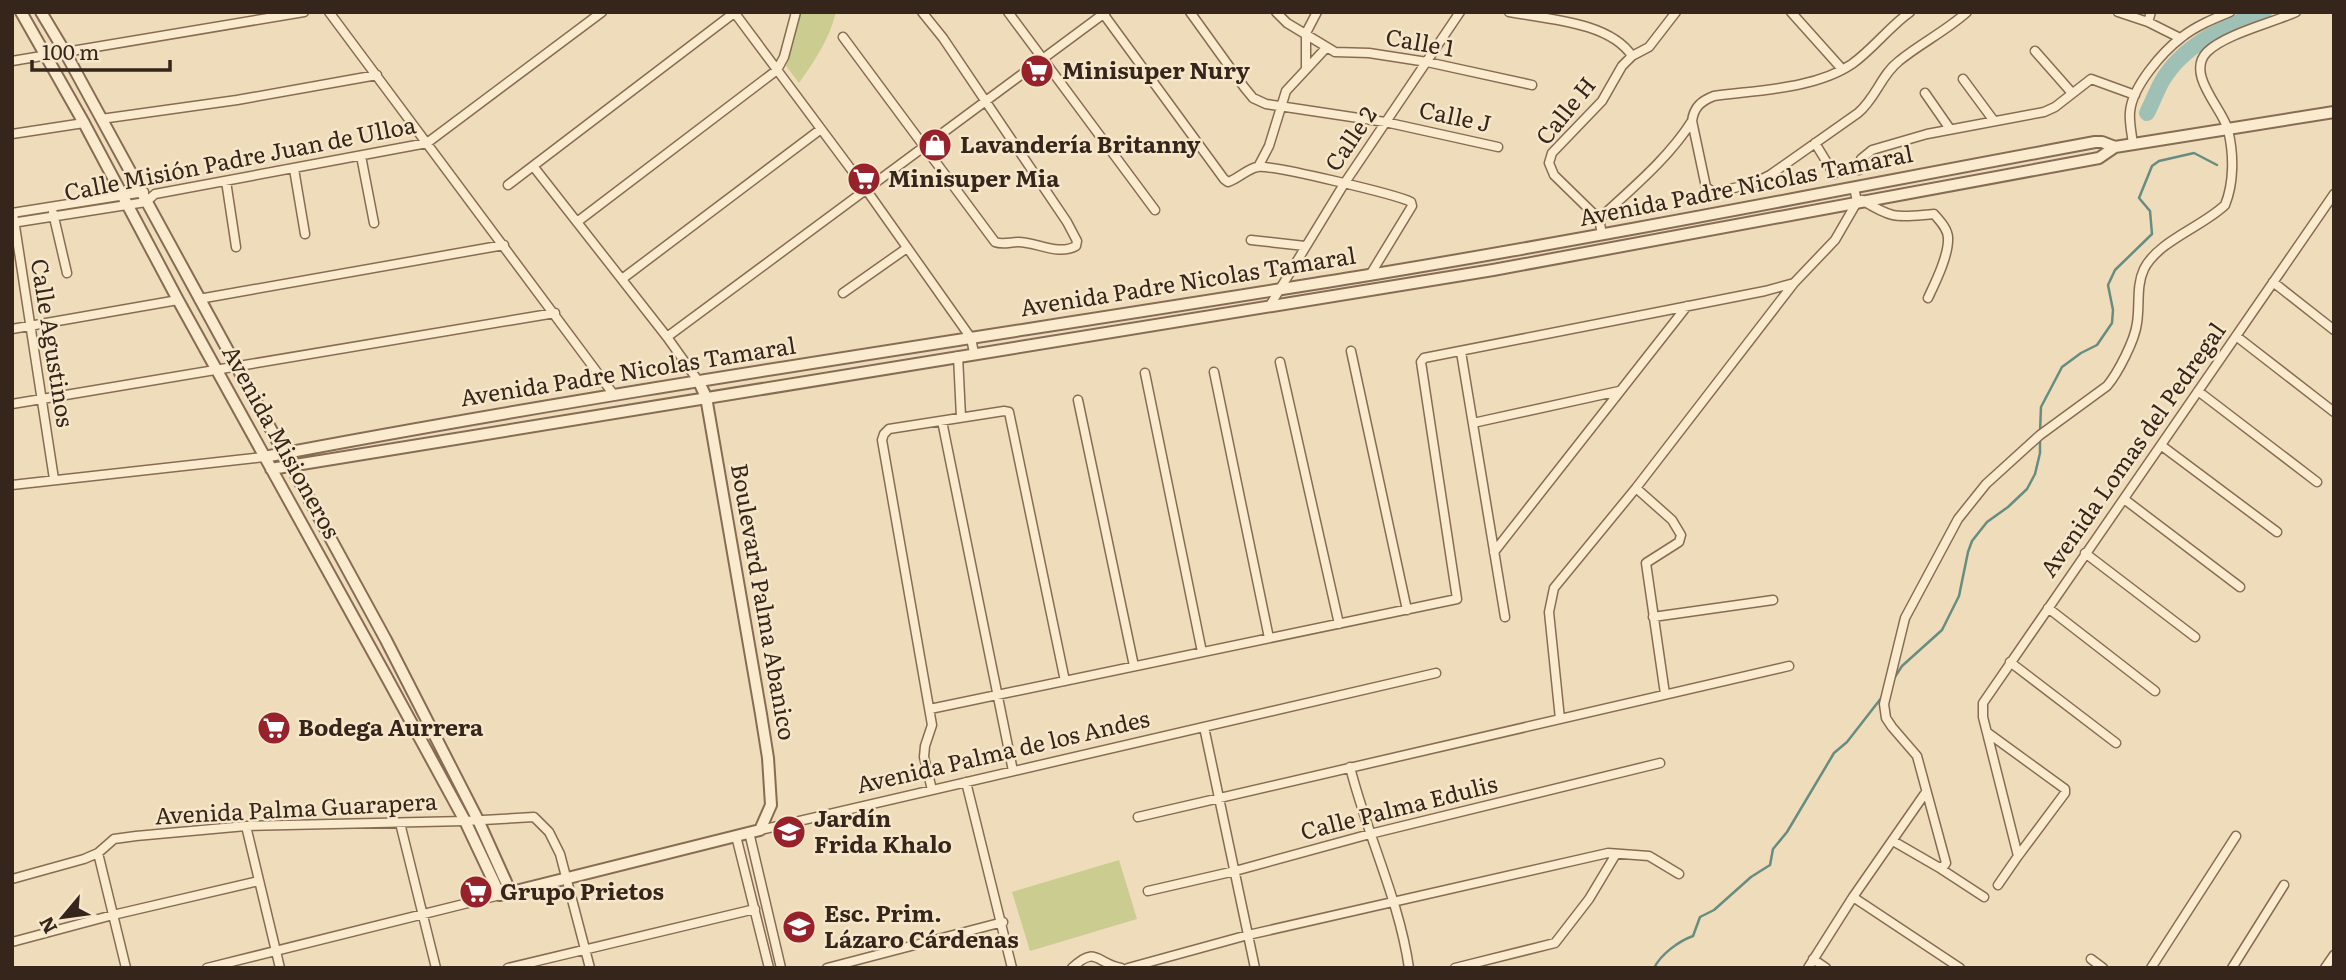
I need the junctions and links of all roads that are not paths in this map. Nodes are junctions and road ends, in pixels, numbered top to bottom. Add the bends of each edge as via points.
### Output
1 (21, 12) edge
2 (41, 12) edge
3 (304, 12) edge
4 (329, 12) edge
5 (602, 12) edge
6 (796, 12) edge
7 (922, 12) edge
8 (1008, 12) edge
9 (1190, 12) edge
10 (1276, 12) edge
11 (1317, 12) edge
12 (1461, 12) edge
13 (1509, 12) edge
14 (1676, 12) edge
15 (1791, 12) edge
16 (1910, 12) edge
17 (1967, 12) edge
18 (2118, 12) edge
19 (2151, 12) edge
20 (2230, 12) edge
21 (2296, 12) edge
22 (734, 13) edge
23 (1104, 13) edge
24 (2148, 22) junction
25 (1306, 33) junction
26 (843, 37) dead end
27 (2180, 38) junction
28 (1326, 48) junction
29 (2035, 51) dead end
30 (65, 52) junction
31 (46, 56) junction
32 (1632, 56) junction
33 (1043, 59) junction
34 (12, 61) edge
35 (1427, 62) junction
36 (1307, 69) junction
37 (1842, 69) junction
38 (778, 70) junction
39 (377, 75) junction
40 (1963, 79) dead end
41 (1532, 85) dead end
42 (1925, 93) dead end
43 (2072, 93) junction
44 (2135, 95) junction
45 (984, 101) junction
46 (1279, 105) junction
47 (2334, 112) edge
48 (101, 119) junction
49 (1692, 121) junction
50 (1994, 121) junction
51 (1385, 122) junction
52 (84, 123) junction
53 (821, 129) junction
54 (1950, 129) junction
55 (2228, 129) junction
56 (12, 134) edge
57 (427, 142) junction
58 (1815, 143) junction
59 (925, 145) junction
60 (2133, 145) junction
61 (1498, 147) dead end
62 (2115, 148) junction
63 (361, 156) junction
64 (533, 166) junction
65 (1258, 167) junction
66 (293, 169) junction
67 (1859, 170) dead end
68 (1834, 174) dead end
69 (226, 181) junction
70 (1344, 184) junction
71 (508, 185) dead end
72 (1854, 187) junction
73 (865, 188) junction
74 (2334, 194) edge
75 (147, 196) junction
76 (125, 200) junction
77 (1860, 201) junction
78 (52, 206) junction
79 (1155, 210) dead end
80 (13, 213) edge
81 (54, 217) junction
82 (1599, 219) junction
83 (577, 222) junction
84 (13, 223) edge
85 (374, 223) dead end
86 (305, 234) dead end
87 (1602, 234) junction
88 (1251, 240) dead end
89 (504, 245) junction
90 (1305, 246) junction
91 (236, 247) dead end
92 (907, 248) junction
93 (67, 273) dead end
94 (1370, 275) junction
95 (622, 279) junction
96 (2273, 282) junction
97 (1794, 284) junction
98 (1278, 289) junction
99 (842, 293) dead end
100 (1928, 298) dead end
101 (199, 299) junction
102 (178, 300) junction
103 (1687, 306) junction
104 (1269, 307) junction
105 (555, 313) junction
106 (30, 326) junction
107 (12, 328) edge
108 (2334, 330) edge
109 (2236, 335) junction
110 (667, 337) junction
111 (971, 338) junction
112 (1351, 351) dead end
113 (1461, 352) junction
114 (974, 353) junction
115 (958, 356) junction
116 (1280, 362) dead end
117 (237, 366) junction
118 (217, 369) junction
119 (1145, 373) dead end
120 (1214, 373) dead end
121 (699, 382) junction
122 (1619, 391) junction
123 (2199, 391) junction
124 (614, 395) junction
125 (706, 397) junction
126 (42, 399) junction
127 (1078, 400) dead end
128 (12, 404) edge
129 (2334, 412) edge
130 (961, 417) junction
131 (942, 421) junction
132 (1473, 423) junction
133 (2162, 446) junction
134 (284, 453) junction
135 (264, 457) junction
136 (291, 465) junction
137 (271, 468) junction
138 (54, 479) junction
139 (2316, 482) dead end
140 (12, 485) edge
141 (1636, 488) junction
142 (2124, 499) junction
143 (2277, 532) dead end
144 (1494, 552) junction
145 (2085, 553) junction
146 (2240, 587) dead end
147 (1773, 600) dead end
148 (2048, 607) junction
149 (1407, 610) junction
150 (1505, 617) dead end
151 (1653, 617) junction
152 (1339, 624) junction
153 (2195, 637) dead end
154 (1269, 638) junction
155 (1202, 652) junction
156 (2010, 662) junction
157 (1789, 666) dead end
158 (1134, 667) junction
159 (1436, 673) dead end
160 (1065, 681) junction
161 (2155, 691) dead end
162 (998, 695) junction
163 (1665, 695) junction
164 (929, 709) junction
165 (1560, 719) junction
166 (1204, 727) junction
167 (1988, 733) junction
168 (2116, 743) dead end
169 (1660, 763) dead end
170 (1350, 768) junction
171 (1013, 771) junction
172 (966, 782) junction
173 (932, 790) junction
174 (1926, 792) junction
175 (1219, 798) junction
176 (1138, 817) dead end
177 (478, 820) junction
178 (465, 821) junction
179 (400, 823) junction
180 (246, 826) junction
181 (755, 831) junction
182 (1370, 834) junction
183 (736, 836) junction
184 (2236, 836) dead end
185 (1893, 841) junction
186 (98, 853) junction
187 (1616, 853) junction
188 (2018, 856) junction
189 (1938, 867) junction
190 (1235, 871) junction
191 (1679, 874) dead end
192 (568, 878) junction
193 (12, 879) edge
194 (259, 881) junction
195 (1998, 885) dead end
196 (2284, 885) dead end
197 (1148, 891) dead end
198 (505, 894) junction
199 (1853, 897) junction
200 (1984, 897) dead end
201 (1393, 903) junction
202 (755, 909) junction
203 (113, 915) junction
204 (423, 915) junction
205 (1003, 922) junction
206 (1248, 935) junction
207 (12, 942) edge
208 (585, 949) junction
209 (276, 951) junction
210 (2334, 955) edge
211 (2091, 959) dead end
212 (1814, 960) junction
213 (126, 968) edge
214 (207, 968) edge
215 (280, 968) edge
216 (436, 968) edge
217 (508, 968) edge
218 (590, 968) edge
219 (769, 968) edge
220 (781, 968) edge
221 (827, 968) edge
222 (1012, 968) edge
223 (1072, 968) edge
224 (1121, 968) edge
225 (1128, 968) edge
226 (1255, 968) edge
227 (1409, 968) edge
228 (1455, 968) edge
229 (1808, 968) edge
230 (1826, 968) edge
231 (1960, 968) edge
232 (2103, 968) edge
233 (2151, 968) edge
234 (2232, 968) edge
235 (2325, 968) edge

1 - 31 street, Avenida Misioneros
2 - 30 street, Avenida Misioneros
3 - 30 street
4 - 39 street
5 - 57 street, Calle Misión Padre Juan de Ulloa
6 - 38 street
7 - 45 street
8 - 33 street
9 - 46 street, Calle J via 1253,98
10 - 25 street, Calle 1
11 - 25 street
12 - 35 street, Calle 2
13 - 32 street via 1593,28 1625,44
14 - 32 street, Calle H via 1649,47
15 - 37 street
16 - 37 street
17 - 58 street via 1897,62 1870,103
18 - 24 street
19 - 24 street
20 - 27 street
21 - 55 street via 2206,52 2202,79
22 - 38 street
22 - 64 street
23 - 33 street
23 - 65 street via 1223,179 1228,182
24 - 27 street
25 - 28 street, Calle 1
25 - 36 street
26 - 59 street
27 - 44 street via 2148,72
28 - 35 street, Calle 1
28 - 36 street
29 - 43 street
30 - 31 street
30 - 48 street, Avenida Misioneros
31 - 34 street
31 - 52 street, Avenida Misioneros
32 - 82 street, Calle H via 1602,101 1552,153 1549,163 1554,175
33 - 45 street
33 - 79 street
35 - 41 street, Calle 1
35 - 51 street, Calle 2
36 - 46 street
37 - 49 street via 1820,80 1714,96 1703,100
38 - 53 street
38 - 83 street
39 - 48 street
39 - 57 street
40 - 50 street
42 - 54 street
43 - 44 street via 2091,79
43 - 50 street via 2044,112
44 - 60 street via 2130,110
45 - 59 street
45 - 59 street via 1067,222 1076,246 995,242
46 - 51 street, Calle J
46 - 65 street via 1269,146
47 - 55 street, Avenida Padre Nicolas Tamaral
48 - 75 street, Avenida Misioneros
49 - 58 street via 1706,187 1714,193 1754,183
49 - 82 street via 1653,168
50 - 54 street
51 - 61 street, Calle J
51 - 70 street, Calle 2
52 - 56 street
52 - 76 street, Avenida Misioneros
53 - 73 street
53 - 95 street
54 - 67 street via 1872,150 1861,159
55 - 60 street, Avenida Padre Nicolas Tamaral
55 - 174 street via 2232,173 2225,205 2154,254 2138,288 2137,325 2115,377 1986,484 1958,519 1905,618 1884,704 1886,718 1917,756
57 - 63 street, Calle Misión Padre Juan de Ulloa
57 - 89 street
58 - 68 street
59 - 73 street
60 - 62 street, Avenida Padre Nicolas Tamaral
62 - 72 street, Avenida Padre Nicolas Tamaral via 2095,142
62 - 77 street, Avenida Padre Nicolas Tamaral via 2099,158
63 - 66 street, Calle Misión Padre Juan de Ulloa
63 - 85 street
64 - 71 street
64 - 83 street
65 - 70 street
66 - 69 street, Calle Misión Padre Juan de Ulloa
66 - 86 street
69 - 75 street, Calle Misión Padre Juan de Ulloa
69 - 91 street
70 - 90 street, Calle 2
70 - 94 street via 1411,202
72 - 77 street
72 - 87 street, Avenida Padre Nicolas Tamaral
73 - 92 street
73 - 110 street
74 - 96 street, Avenida Lomas del Pedregal
75 - 76 street, Calle Misión Padre Juan de Ulloa
75 - 101 street, Avenida Misioneros
76 - 78 street, Calle Misión Padre Juan de Ulloa
76 - 81 street, Calle Misión Padre Juan de Ulloa
76 - 102 street, Avenida Misioneros
77 - 97 street via 1835,240
77 - 100 street via 1894,217 1934,214 1943,224 1949,238
77 - 104 street, Avenida Padre Nicolas Tamaral
78 - 80 street, Calle Misión Padre Juan de Ulloa
78 - 81 street
80 - 84 street, Calle Agustinos
81 - 84 street, Calle Misión Padre Juan de Ulloa
81 - 93 street
82 - 87 street
83 - 95 street
84 - 106 street, Calle Agustinos
87 - 94 street, Avenida Padre Nicolas Tamaral
88 - 90 street
89 - 101 street
89 - 105 street
90 - 98 street, Calle 2
92 - 99 street
92 - 111 street
94 - 98 street, Avenida Padre Nicolas Tamaral
95 - 110 street
96 - 108 street
96 - 109 street, Avenida Lomas del Pedregal
97 - 103 street
97 - 141 street
98 - 104 street, Calle 2
98 - 111 street, Avenida Padre Nicolas Tamaral
101 - 117 street, Avenida Misioneros
102 - 106 street
102 - 118 street, Avenida Misioneros
103 - 113 street
103 - 122 street
104 - 114 street, Avenida Padre Nicolas Tamaral
105 - 117 street
105 - 124 street
106 - 107 street
106 - 126 street, Calle Agustinos
109 - 123 street, Avenida Lomas del Pedregal
109 - 129 street
110 - 121 street
111 - 114 street
111 - 121 street, Avenida Padre Nicolas Tamaral
112 - 149 street
113 - 132 street
113 - 149 street via 1421,362 1457,599
114 - 115 street, Avenida Padre Nicolas Tamaral
115 - 125 street, Avenida Padre Nicolas Tamaral
115 - 130 street
116 - 152 street
117 - 118 street
117 - 134 street, Avenida Misioneros
118 - 126 street
118 - 135 street, Avenida Misioneros
119 - 155 street
120 - 154 street
121 - 124 street, Avenida Padre Nicolas Tamaral
121 - 125 street, Boulevard Palma Abanico
122 - 132 street
122 - 144 street
123 - 133 street, Avenida Lomas del Pedregal
123 - 139 street
124 - 134 street, Avenida Padre Nicolas Tamaral
125 - 136 street, Avenida Padre Nicolas Tamaral
125 - 181 street, Boulevard Palma Abanico via 768,758 771,805
126 - 128 street
126 - 138 street, Calle Agustinos
127 - 158 street
130 - 131 street
130 - 160 street via 1004,411 1011,417
131 - 162 street
131 - 164 street via 889,429 882,440
132 - 144 street
133 - 142 street, Avenida Lomas del Pedregal
133 - 143 street
134 - 135 street, Avenida Padre Nicolas Tamaral
134 - 136 street, Avenida Misioneros
135 - 137 street, Avenida Misioneros
135 - 138 street
136 - 137 street, Avenida Padre Nicolas Tamaral
136 - 177 street, Avenida Misioneros
137 - 178 street, Avenida Misioneros
138 - 140 street
141 - 151 street via 1672,520 1681,535 1679,542 1646,563
141 - 165 street via 1554,588 1549,612
142 - 145 street, Avenida Lomas del Pedregal
142 - 146 street
144 - 150 street
145 - 148 street, Avenida Lomas del Pedregal
145 - 153 street
147 - 151 street
148 - 156 street, Avenida Lomas del Pedregal
148 - 161 street
149 - 152 street
151 - 163 street
152 - 154 street
154 - 155 street
155 - 158 street
156 - 167 street, Avenida Lomas del Pedregal via 1983,703
156 - 168 street
157 - 163 street
158 - 160 street
159 - 166 street, Avenida Palma de los Andes
160 - 162 street
162 - 164 street
162 - 171 street
163 - 165 street
164 - 173 street via 932,725 924,757
165 - 170 street
166 - 171 street, Avenida Palma de los Andes
166 - 175 street
167 - 188 street, Avenida Lomas del Pedregal
167 - 188 street via 2066,789
169 - 182 street, Calle Palma Edulis
170 - 175 street
170 - 182 street
171 - 172 street, Avenida Palma de los Andes
172 - 173 street, Avenida Palma de los Andes
172 - 205 street
173 - 181 street, Avenida Palma de los Andes
174 - 185 street
174 - 189 street via 1946,863
175 - 176 street
175 - 190 street
177 - 178 street, Avenida Palma Guarapera
177 - 192 street, Avenida Palma Guarapera via 534,817 549,832
177 - 198 street, Avenida Misioneros
178 - 179 street, Avenida Palma Guarapera
178 - 198 street, Avenida Misioneros
179 - 180 street, Avenida Palma Guarapera
179 - 204 street
180 - 186 street, Avenida Palma Guarapera via 114,839
180 - 194 street
181 - 183 street, Avenida Palma de los Andes
181 - 220 street
182 - 190 street, Calle Palma Edulis
182 - 201 street
183 - 192 street, Avenida Palma de los Andes
183 - 202 street
184 - 233 street
185 - 189 street
185 - 199 street
186 - 193 street, Avenida Palma Guarapera
186 - 203 street
187 - 191 street via 1649,856
187 - 201 street
187 - 228 street via 1589,900 1555,943
188 - 195 street
189 - 200 street
190 - 197 street, Calle Palma Edulis
190 - 206 street
192 - 198 street, Avenida Palma de los Andes
192 - 208 street, Avenida Palma Guarapera
194 - 203 street
194 - 209 street
196 - 234 street
198 - 204 street
199 - 212 street
199 - 231 street
201 - 206 street
201 - 227 street
202 - 208 street
202 - 219 street
203 - 207 street
203 - 213 street
204 - 209 street
204 - 216 street
205 - 221 street
205 - 222 street
206 - 225 street
206 - 226 street
208 - 217 street
208 - 218 street, Avenida Palma Guarapera
209 - 214 street
209 - 215 street
210 - 235 street
211 - 232 street
212 - 229 street
212 - 230 street
223 - 224 street via 1096,955

